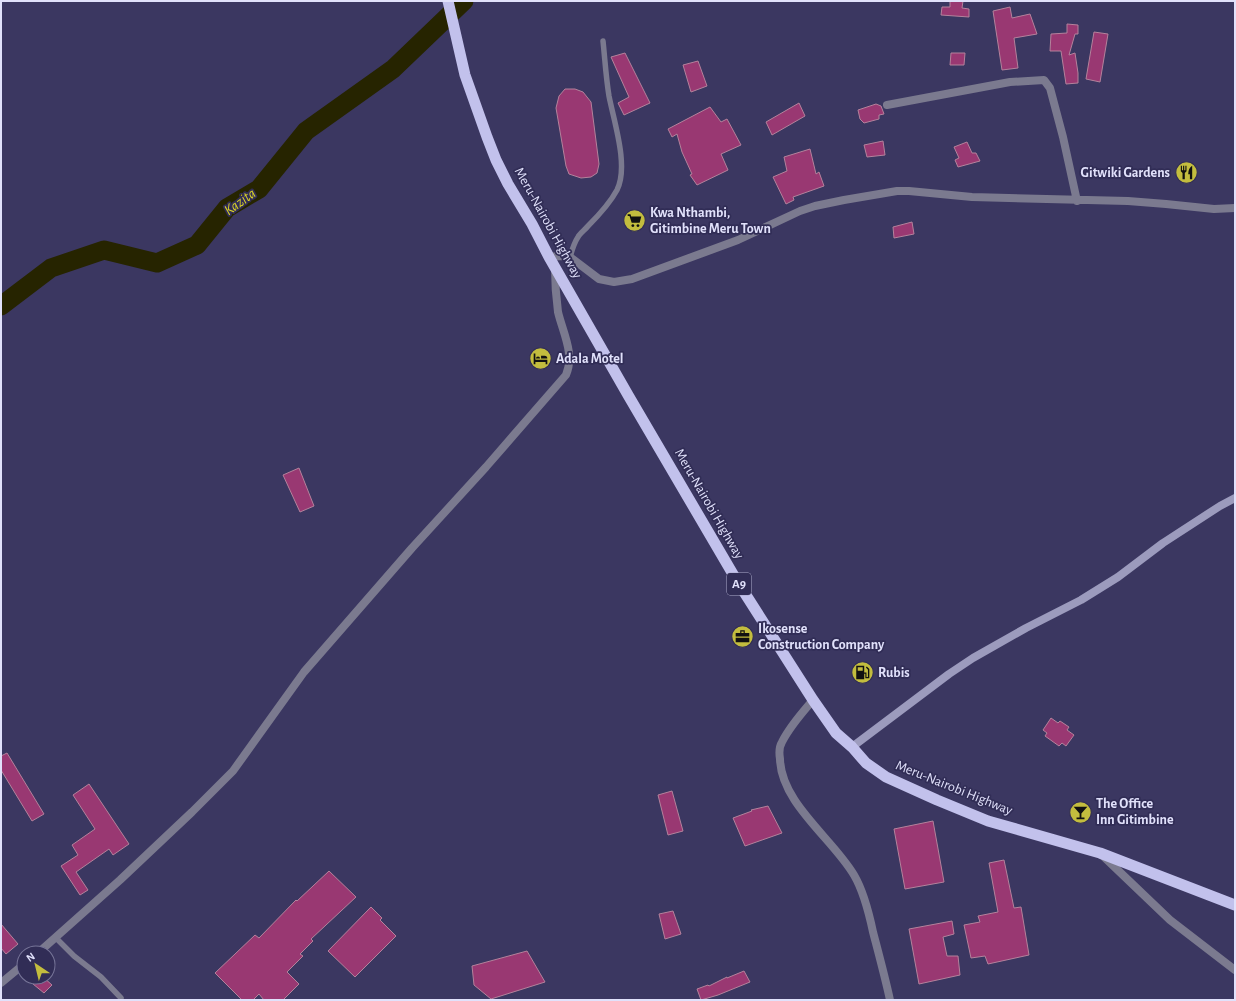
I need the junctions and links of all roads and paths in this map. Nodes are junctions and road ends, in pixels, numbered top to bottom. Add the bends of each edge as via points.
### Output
1 (448, 1) edge
2 (603, 41) dead end
3 (887, 105) dead end
4 (1077, 201) junction
5 (1235, 208) edge
6 (549, 257) junction
7 (570, 257) junction
8 (556, 267) junction
9 (1235, 498) edge
10 (813, 700) junction
11 (852, 747) junction
12 (1100, 853) junction
13 (1235, 905) edge
14 (56, 938) junction
15 (48, 945) edge
16 (1235, 970) edge
17 (16, 971) edge
18 (1, 983) edge
19 (121, 998) dead end
20 (890, 1000) edge

1 - 6 highway, Meru-Nairobi Highway / A9 via 470,89 496,160
2 - 7 lane via 621,178 608,203 579,235
3 - 4 street via 1010,82 1044,80 1050,88 1054,102
4 - 5 street via 1128,201 1214,209
4 - 7 street via 972,197 909,191 851,198 815,206 738,240 632,279 614,282 599,279
6 - 7 street
6 - 8 highway, Meru-Nairobi Highway / A9
8 - 10 highway, Meru-Nairobi Highway / A9 via 733,574
8 - 14 street via 555,290 558,312 570,355 570,367 566,375 304,672 233,771
9 - 11 main road via 1163,543 1118,577 1081,600 973,658
10 - 11 highway, Meru-Nairobi Highway / A9 via 836,733
10 - 20 street via 781,743 780,767 795,801 846,862 861,889
11 - 12 highway, Meru-Nairobi Highway / A9 via 886,777 937,800 988,821
12 - 13 highway, Meru-Nairobi Highway / A9
12 - 16 street via 1170,920
14 - 15 street
14 - 19 lane
17 - 18 street

